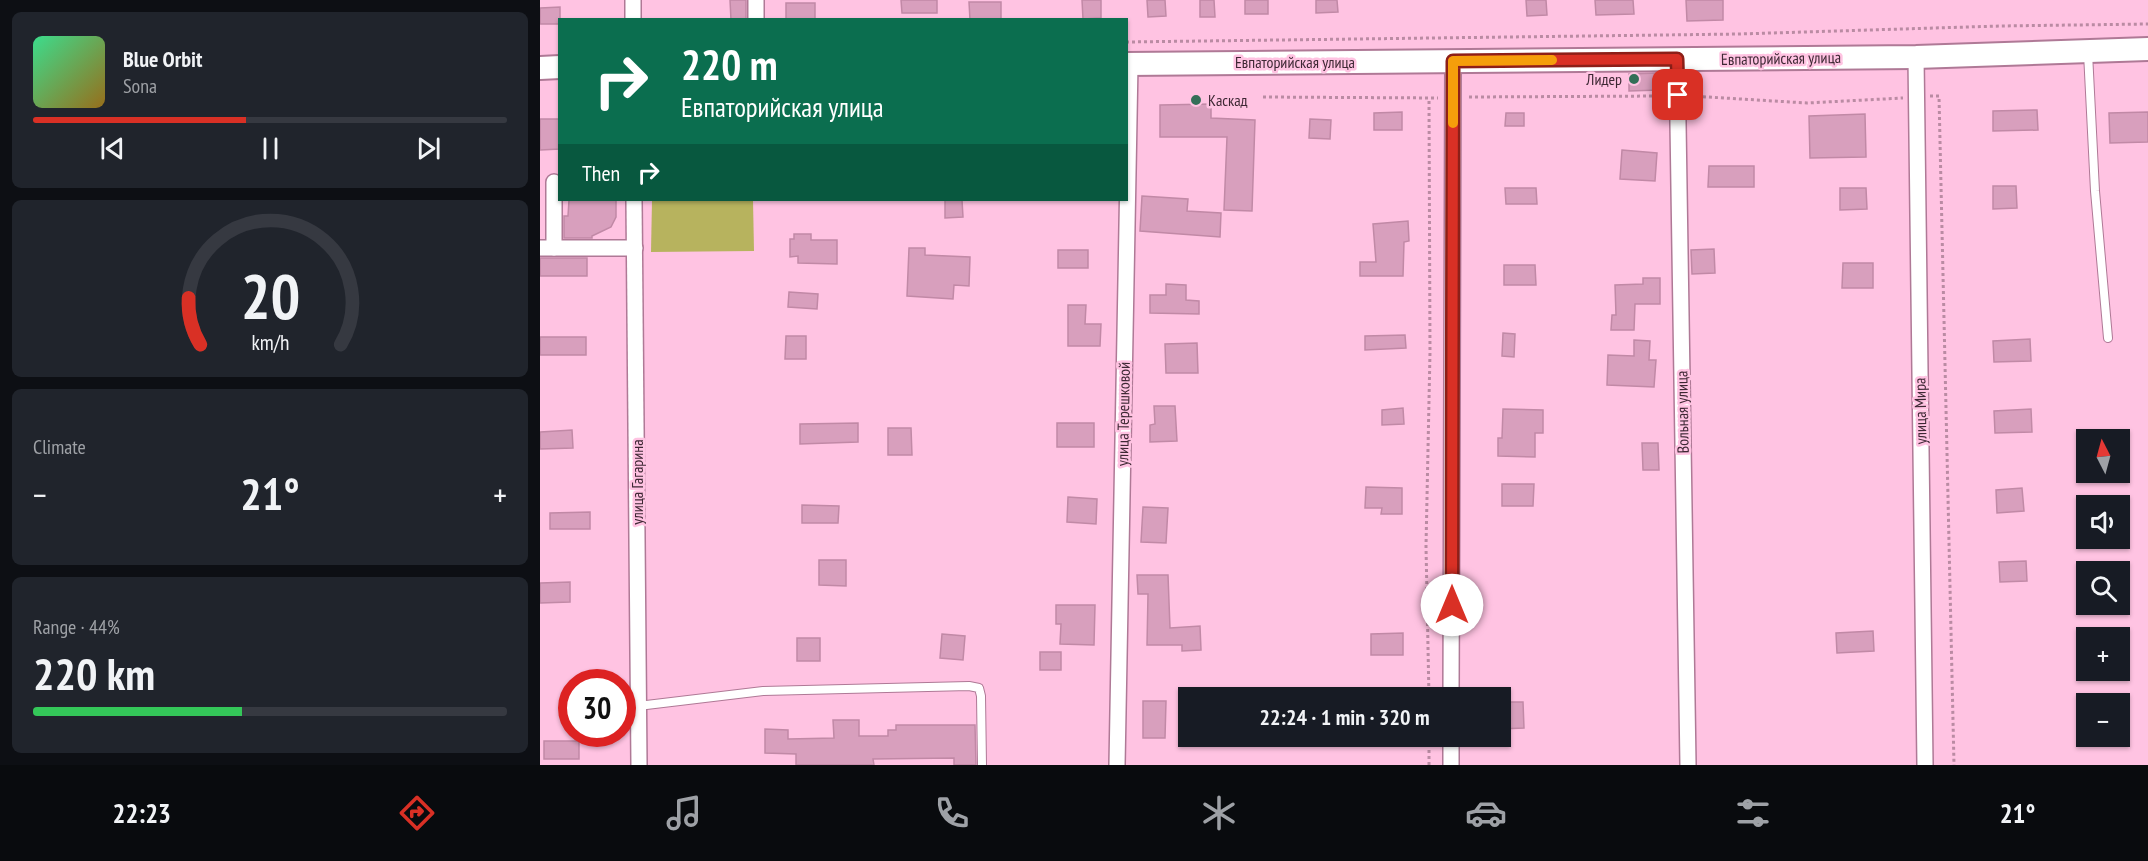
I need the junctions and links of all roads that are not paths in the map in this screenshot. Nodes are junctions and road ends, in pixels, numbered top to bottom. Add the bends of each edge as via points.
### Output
1 (633, 0) edge
2 (756, 0) edge
3 (633, 18) edge
4 (756, 18) edge
5 (2148, 49) edge
6 (2087, 51) junction
7 (1128, 56) edge
8 (1916, 57) junction
9 (1677, 59) junction
10 (1453, 61) junction
11 (540, 68) edge
12 (558, 68) edge
13 (554, 182) dead end
14 (634, 201) edge
15 (1126, 201) edge
16 (547, 248) edge
17 (635, 248) junction
18 (2108, 338) dead end
19 (1451, 687) edge
20 (638, 706) junction
21 (1451, 747) edge
22 (639, 765) edge
23 (982, 765) edge
24 (1117, 765) edge
25 (1451, 765) edge
26 (1688, 765) edge
27 (1925, 765) edge

1 - 3 street
2 - 4 street
5 - 6 main road, Евпаторийская улица
6 - 8 main road, Евпаторийская улица
6 - 18 lane
7 - 10 main road, Евпаторийская улица
8 - 9 main road, Евпаторийская улица
8 - 27 street, улица Мира
9 - 10 main road, Евпаторийская улица
9 - 26 street, Вольная улица
10 - 19 street
11 - 12 main road
13 - 16 street
14 - 17 street, улица Гагарина
15 - 24 street, улица Терешковой
16 - 17 street
17 - 20 street, улица Гагарина
20 - 22 street, улица Гагарина
20 - 23 lane via 763,691 969,686 979,688 981,696
21 - 25 street

